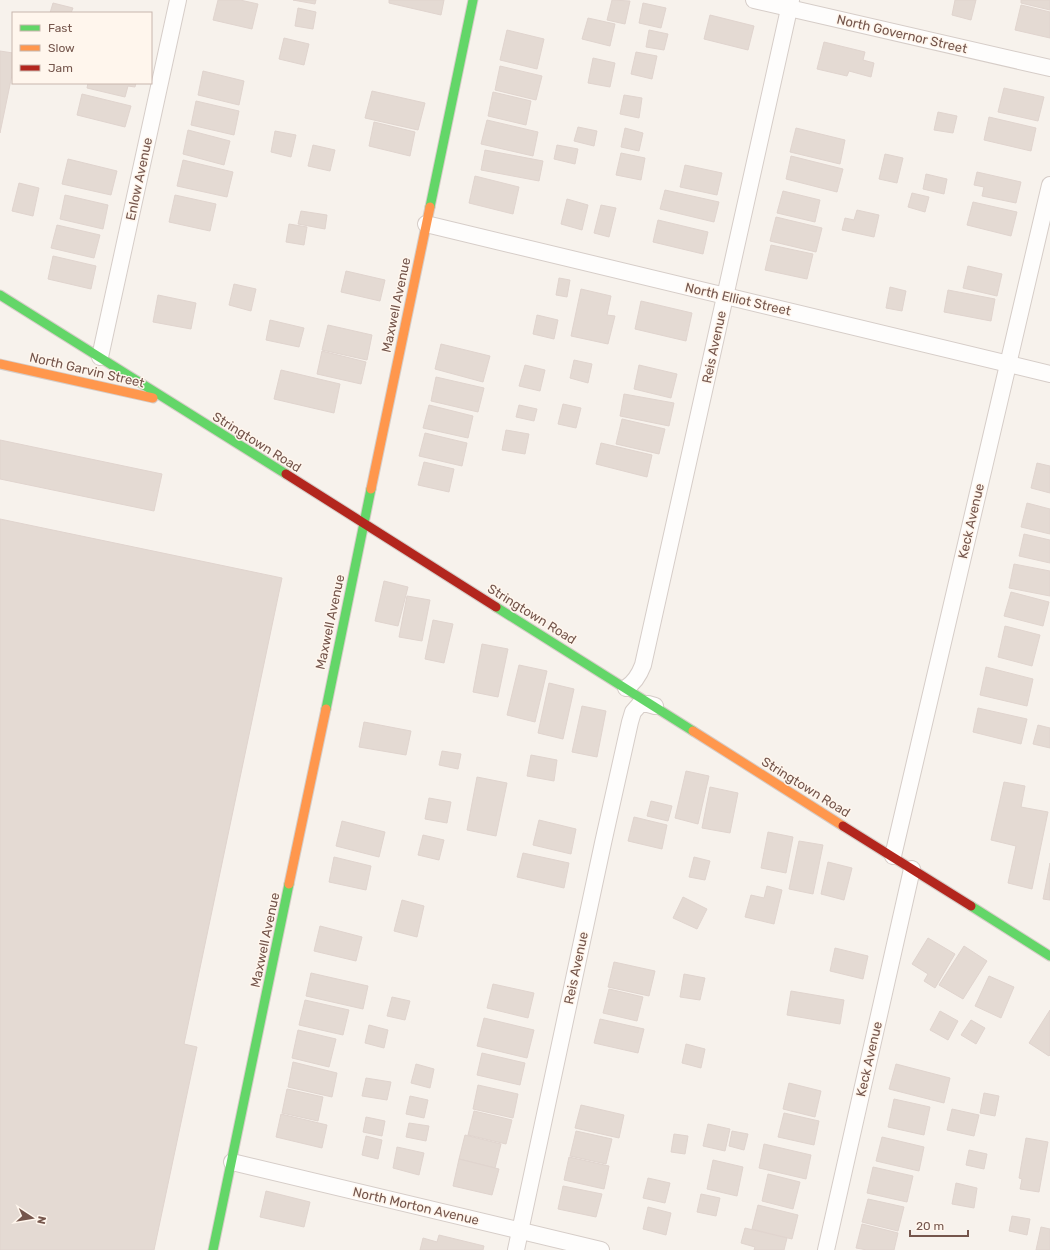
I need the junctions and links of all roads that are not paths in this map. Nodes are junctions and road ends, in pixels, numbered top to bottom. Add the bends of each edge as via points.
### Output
1 (178, 0) edge
2 (473, 0) edge
3 (754, 0) edge
4 (790, 4) edge
5 (1050, 68) edge
6 (1050, 185) edge
7 (426, 224) junction
8 (0, 295) edge
9 (725, 296) junction
10 (100, 357) junction
11 (0, 364) edge
12 (1008, 365) junction
13 (1050, 374) edge
14 (168, 401) junction
15 (364, 524) junction
16 (626, 688) junction
17 (655, 706) junction
18 (893, 856) junction
19 (912, 869) junction
20 (1050, 956) edge
21 (232, 1162) junction
22 (520, 1231) junction
23 (213, 1250) edge
24 (516, 1250) edge
25 (601, 1250) edge
26 (826, 1250) edge

1 - 10 street, Enlow Avenue
2 - 7 main road, Maxwell Avenue
3 - 4 street, North Governor Street
4 - 5 street, North Governor Street
4 - 9 street, Reis Avenue
6 - 12 street, Keck Avenue
7 - 9 street, North Elliot Street
7 - 15 main road, Maxwell Avenue
8 - 10 main road, Stringtown Road
9 - 12 street, North Elliot Street
9 - 16 street, Reis Avenue via 643,665 637,677
10 - 14 main road, Stringtown Road
11 - 14 main road, North Garvin Street
12 - 13 street, North Elliot Street
12 - 18 street, Keck Avenue
14 - 15 main road, Stringtown Road
15 - 16 main road, Stringtown Road
15 - 21 main road, Maxwell Avenue
16 - 17 main road, Stringtown Road
17 - 18 main road, Stringtown Road
17 - 22 street, Reis Avenue via 640,704 633,712 630,722
18 - 19 main road, Stringtown Road
19 - 20 main road, Stringtown Road
19 - 26 street, Keck Avenue
21 - 22 street, North Morton Avenue
21 - 23 main road, Maxwell Avenue
22 - 24 street, Reis Avenue
22 - 25 street, North Morton Avenue

